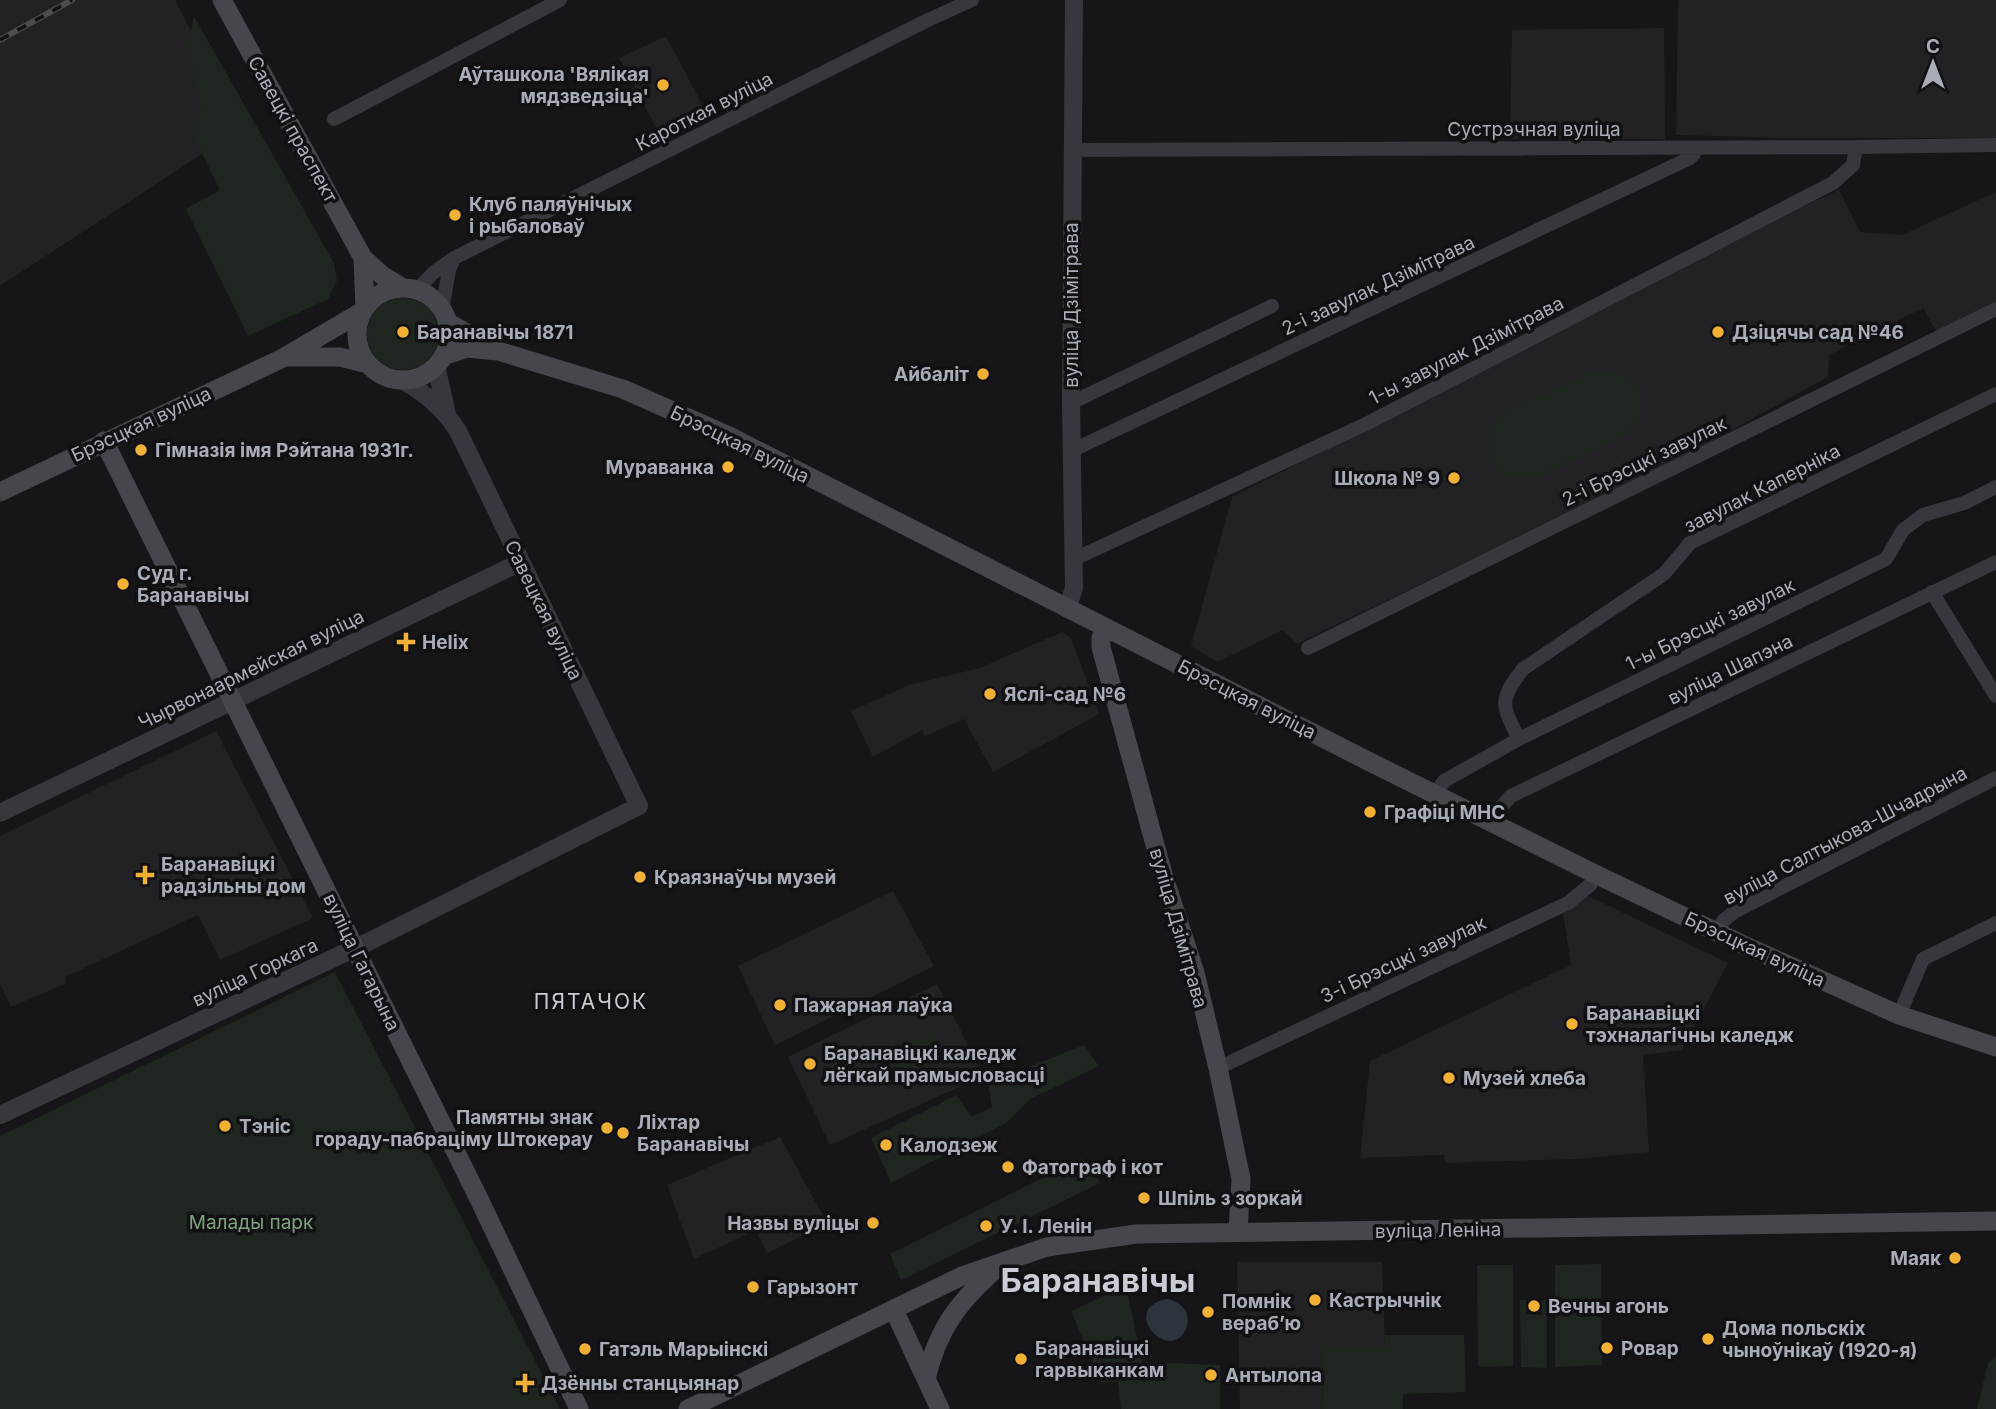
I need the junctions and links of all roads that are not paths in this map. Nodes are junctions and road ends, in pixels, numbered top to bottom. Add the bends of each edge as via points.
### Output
1 (222, 0) edge
2 (560, 0) edge
3 (972, 0) edge
4 (1074, 0) edge
5 (334, 119) dead end
6 (1996, 145) edge
7 (1695, 148) junction
8 (1856, 148) junction
9 (1072, 150) junction
10 (363, 258) junction
11 (454, 258) junction
12 (410, 289) junction
13 (1272, 306) dead end
14 (1996, 309) edge
15 (364, 310) junction
16 (445, 316) junction
17 (498, 351) junction
18 (283, 358) junction
19 (440, 361) junction
20 (368, 364) junction
21 (402, 380) junction
22 (1996, 394) edge
23 (1071, 403) junction
24 (447, 414) junction
25 (104, 441) junction
26 (1071, 451) junction
27 (1996, 487) edge
28 (0, 492) edge
29 (1072, 560) junction
30 (521, 562) junction
31 (1996, 562) edge
32 (1933, 592) junction
33 (1067, 609) junction
34 (1107, 628) junction
35 (1308, 648) dead end
36 (1996, 696) edge
37 (233, 701) junction
38 (1519, 739) junction
39 (1996, 778) edge
40 (1435, 794) junction
41 (639, 806) joint
42 (0, 813) edge
43 (1492, 823) junction
44 (1595, 874) junction
45 (1996, 923) edge
46 (1717, 932) junction
47 (355, 948) junction
48 (1899, 1015) junction
49 (1996, 1047) edge
50 (1217, 1068) junction
51 (0, 1115) edge
52 (1996, 1221) edge
53 (1238, 1232) junction
54 (1007, 1259) junction
55 (894, 1310) junction
56 (926, 1379) junction
57 (579, 1409) edge
58 (688, 1409) edge
59 (940, 1409) edge

1 - 10 main road, Савецкі праспект
2 - 5 street
3 - 11 street, Кароткая вуліца
4 - 9 street, вуліца Дзімітрава
6 - 8 street, Сустрэчная вуліца
7 - 8 street, Сустрэчная вуліца
7 - 9 street, Сустрэчная вуліца
7 - 26 street, 2-і завулак Дзімітрава via 1688,159
8 - 29 street, 1-ы завулак Дзімітрава via 1853,165 1833,183 1366,424
9 - 23 street, вуліца Дзімітрава
10 - 12 main road, Савецкі праспект via 383,276
10 - 15 main road, Савецкі праспект
11 - 12 street, Кароткая вуліца
11 - 16 street
12 - 15 main road via 382,293
12 - 16 main road via 431,298
13 - 23 street
14 - 35 street, 2-і Брэсцкі завулак
15 - 18 main road, Брэсцкая вуліца
15 - 20 main road via 357,338
16 - 17 main road, Брэсцкая вуліца
16 - 19 main road via 447,345
17 - 19 main road, Брэсцкая вуліца via 476,348
17 - 33 main road, Брэсцкая вуліца via 623,389 731,437
18 - 20 main road, Брэсцкая вуліца via 340,357
18 - 25 main road, Брэсцкая вуліца
19 - 21 main road via 421,376
19 - 24 street, Савецкая вуліца
20 - 21 main road via 389,378
21 - 24 street, Савецкая вуліца
22 - 38 street, завулак Каперніка via 1690,543 1664,574 1523,669 1507,689 1504,709
23 - 26 street, вуліца Дзімітрава
24 - 30 street, Савецкая вуліца
25 - 28 main road, Брэсцкая вуліца
25 - 37 main road, вуліца Гагарына
26 - 29 street, вуліца Дзімітрава
27 - 38 street, 1-ы Брэсцкі завулак via 1923,515 1903,530 1886,559
29 - 33 street, вуліца Дзімітрава via 1074,588
30 - 37 street, Чырвонаармейская вуліца
30 - 41 street, Савецкая вуліца
31 - 32 street, вуліца Шапэна
32 - 36 street
32 - 43 street, вуліца Шапэна via 1511,796
33 - 34 main road, Брэсцкая вуліца
34 - 40 main road, Брэсцкая вуліца
34 - 50 main road, вуліца Дзімітрава via 1101,647 1195,973
37 - 42 street, Чырвонаармейская вуліца
37 - 47 main road, вуліца Гагарына
38 - 40 street, 1-ы Брэсцкі завулак via 1444,780
39 - 46 street, вуліца Салтыкова-Шчадрына via 1734,912
40 - 43 main road, Брэсцкая вуліца
41 - 47 street, вуліца Горкага
43 - 44 main road, Брэсцкая вуліца
44 - 46 main road, Брэсцкая вуліца
44 - 50 street, 3-і Брэсцкі завулак via 1591,884 1568,903
45 - 48 street via 1923,958
46 - 48 main road, Брэсцкая вуліца
47 - 51 street, вуліца Горкага
47 - 57 main road, вуліца Гагарына
48 - 49 main road, Брэсцкая вуліца
50 - 53 main road, вуліца Дзімітрава via 1241,1179
52 - 53 main road, вуліца Леніна
53 - 54 main road, вуліца Леніна via 1113,1236
54 - 55 main road, вуліца Леніна
54 - 56 main road via 949,1318 933,1350
55 - 56 main road
55 - 58 main road, вуліца Леніна
56 - 59 main road

